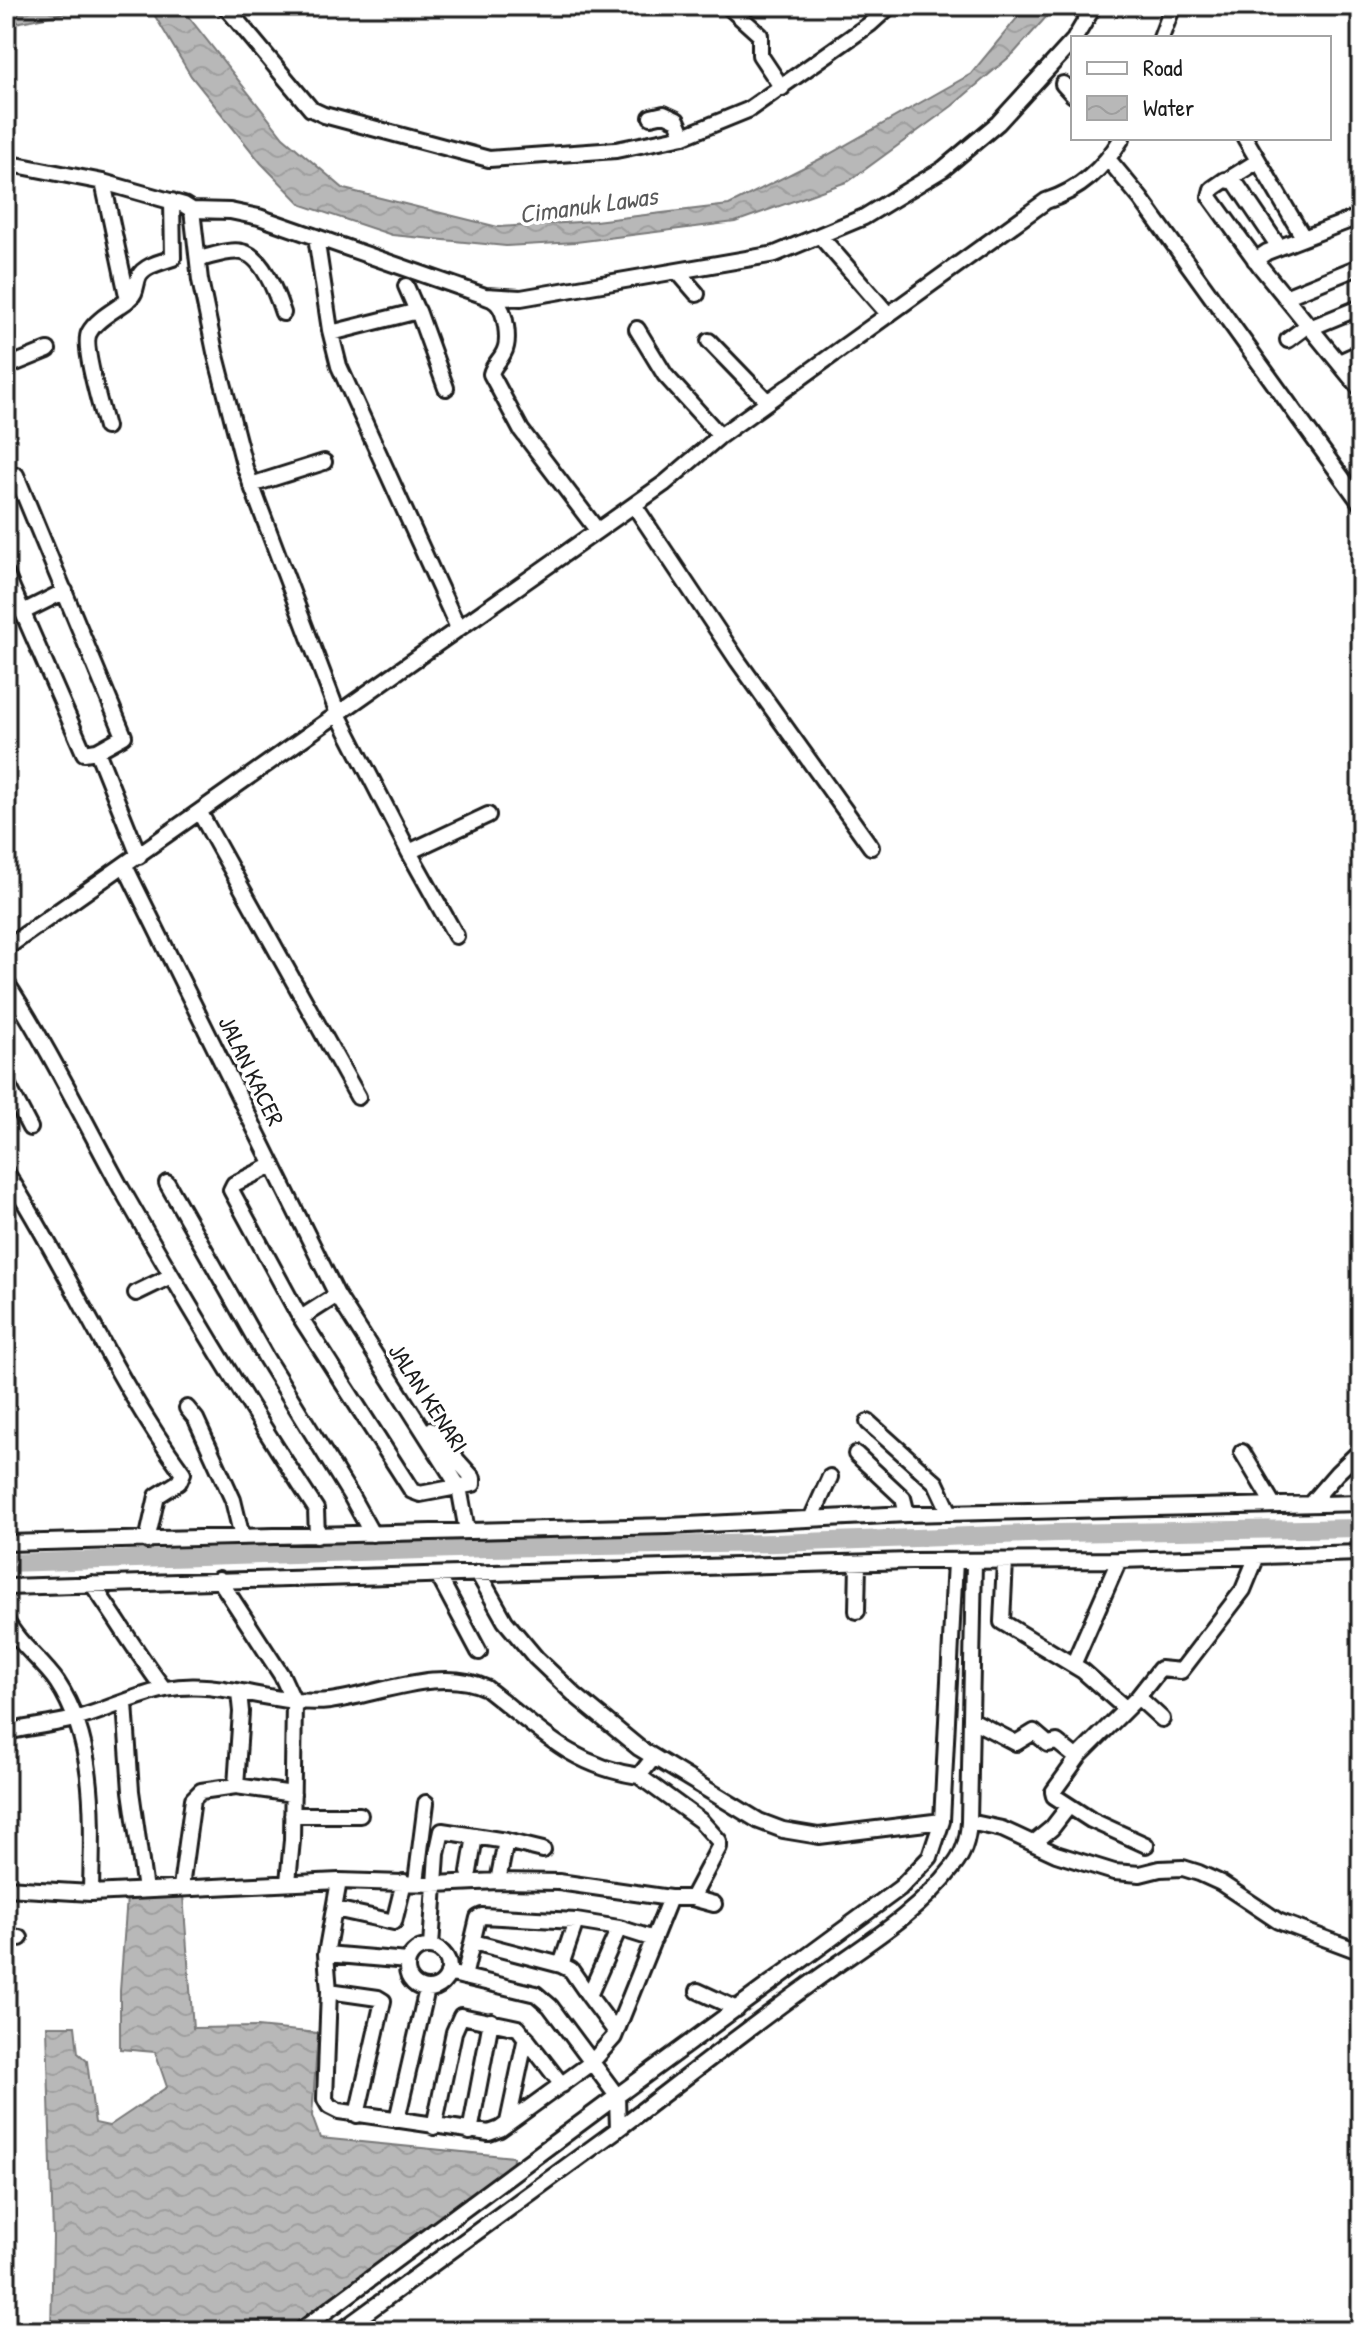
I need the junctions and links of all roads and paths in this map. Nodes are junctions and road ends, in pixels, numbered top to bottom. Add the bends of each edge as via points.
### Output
1 (225, 6) edge
2 (728, 6) edge
3 (890, 6) edge
4 (1094, 6) edge
5 (1173, 6) edge
6 (1076, 36) edge
7 (1162, 36) edge
8 (1071, 42) edge
9 (782, 88) junction
10 (651, 117) dead end
11 (684, 136) junction
12 (1118, 140) edge
13 (1246, 140) edge
14 (1108, 159) junction
15 (1258, 161) junction
16 (6, 163) edge
17 (1229, 179) junction
18 (103, 182) junction
19 (172, 201) junction
20 (192, 210) junction
21 (1361, 216) edge
22 (820, 236) junction
23 (316, 237) junction
24 (1303, 237) junction
25 (1279, 247) junction
26 (198, 259) junction
27 (1255, 260) junction
28 (1361, 266) edge
29 (678, 272) junction
30 (406, 286) dead end
31 (697, 294) dead end
32 (485, 296) junction
33 (1285, 297) junction
34 (128, 300) junction
35 (1361, 307) edge
36 (417, 311) junction
37 (283, 313) dead end
38 (888, 314) junction
39 (1309, 326) junction
40 (637, 329) dead end
41 (331, 333) junction
42 (1288, 340) dead end
43 (709, 341) dead end
44 (48, 350) dead end
45 (1361, 352) edge
46 (1339, 362) junction
47 (6, 367) edge
48 (446, 388) dead end
49 (1361, 390) edge
50 (767, 401) junction
51 (106, 427) dead end
52 (720, 436) junction
53 (324, 462) dead end
54 (16, 475) dead end
55 (251, 485) junction
56 (1361, 504) edge
57 (634, 505) junction
58 (597, 530) junction
59 (6, 574) edge
60 (65, 591) junction
61 (23, 612) junction
62 (458, 628) junction
63 (338, 714) junction
64 (97, 751) junction
65 (200, 813) junction
66 (488, 815) dead end
67 (871, 847) dead end
68 (409, 852) junction
69 (139, 856) junction
70 (125, 866) junction
71 (456, 936) dead end
72 (6, 948) edge
73 (6, 982) edge
74 (6, 1082) edge
75 (358, 1097) dead end
76 (30, 1128) dead end
77 (273, 1165) junction
78 (6, 1172) edge
79 (167, 1183) dead end
80 (171, 1276) junction
81 (136, 1293) dead end
82 (337, 1295) junction
83 (301, 1318) junction
84 (187, 1408) dead end
85 (868, 1422) dead end
86 (1361, 1450) edge
87 (1242, 1452) dead end
88 (856, 1454) dead end
89 (830, 1477) dead end
90 (459, 1487) junction
91 (1311, 1503) junction
92 (1361, 1503) edge
93 (1273, 1504) junction
94 (950, 1513) junction
95 (907, 1514) junction
96 (811, 1519) junction
97 (467, 1531) junction
98 (372, 1534) junction
99 (317, 1536) junction
100 (242, 1537) junction
101 (147, 1541) junction
102 (6, 1543) edge
103 (1361, 1553) edge
104 (1257, 1556) junction
105 (1119, 1560) junction
106 (964, 1561) junction
107 (1005, 1561) junction
108 (858, 1563) junction
109 (478, 1573) junction
110 (438, 1575) junction
111 (219, 1579) junction
112 (92, 1584) junction
113 (6, 1587) edge
114 (857, 1611) dead end
115 (6, 1620) edge
116 (479, 1652) dead end
117 (1073, 1665) junction
118 (164, 1689) junction
119 (239, 1692) junction
120 (1138, 1697) junction
121 (294, 1702) junction
122 (125, 1703) junction
123 (1125, 1708) junction
124 (77, 1718) junction
125 (1162, 1719) dead end
126 (972, 1720) junction
127 (9, 1727) edge
128 (654, 1757) junction
129 (1077, 1758) junction
130 (639, 1776) junction
131 (236, 1786) junction
132 (293, 1794) junction
133 (426, 1803) dead end
134 (1069, 1806) junction
135 (292, 1815) junction
136 (360, 1815) dead end
137 (942, 1821) junction
138 (969, 1822) junction
139 (475, 1836) junction
140 (506, 1841) junction
141 (1035, 1842) junction
142 (1146, 1845) dead end
143 (543, 1850) dead end
144 (469, 1872) dead end
145 (339, 1881) junction
146 (498, 1881) junction
147 (288, 1882) junction
148 (410, 1882) junction
149 (435, 1884) junction
150 (181, 1887) junction
151 (6, 1888) edge
152 (145, 1890) junction
153 (91, 1893) junction
154 (670, 1898) junction
155 (692, 1898) junction
156 (714, 1904) dead end
157 (335, 1909) junction
158 (576, 1921) junction
159 (619, 1928) junction
160 (654, 1939) junction
161 (473, 1942) junction
162 (431, 1947) junction
163 (1361, 1952) edge
164 (326, 1954) junction
165 (408, 1961) junction
166 (561, 1965) junction
167 (448, 1973) junction
168 (464, 1977) junction
169 (427, 1989) junction
170 (329, 1991) junction
171 (698, 1991) dead end
172 (589, 1996) junction
173 (737, 2009) junction
174 (491, 2021) junction
175 (616, 2032) junction
176 (526, 2037) junction
177 (591, 2063) junction
178 (562, 2085) junction
179 (618, 2100) junction
180 (357, 2115) junction
181 (397, 2120) junction
182 (508, 2122) junction
183 (618, 2125) junction
184 (434, 2127) junction
185 (470, 2132) junction
186 (300, 2331) edge
187 (341, 2331) edge

1 - 11 street via 301,98 324,115 489,159 616,150
2 - 9 street via 760,35 760,55
3 - 9 street
4 - 6 street
5 - 7 street
8 - 22 street via 998,123 943,169 864,217
9 - 11 street via 748,110
10 - 11 street via 661,114 677,120
12 - 14 street
13 - 15 street
14 - 38 street via 1070,193 1046,201
14 - 56 street
15 - 17 street
15 - 24 street
16 - 18 street
17 - 25 street via 1244,191
17 - 27 street via 1209,196
18 - 19 street
18 - 34 street
19 - 20 street
19 - 34 street via 173,258 140,275
20 - 23 street via 259,217
20 - 26 street
21 - 24 street
22 - 29 street via 775,254
22 - 38 street
23 - 32 street
23 - 41 street
24 - 25 street
25 - 27 street
26 - 37 street via 246,253 271,278
26 - 55 street via 215,352
27 - 33 street
28 - 33 street
29 - 31 street
29 - 32 street via 521,298
30 - 36 street
32 - 58 street via 500,307 507,338 491,374 521,430
33 - 39 street
34 - 51 street via 89,332 87,341
35 - 39 street
36 - 41 street
36 - 48 street
38 - 50 street
39 - 42 street
39 - 46 street
40 - 52 street via 665,375
41 - 62 street via 356,406
43 - 50 street
44 - 47 street
45 - 46 street
46 - 49 street
50 - 52 street
52 - 57 street
53 - 55 street
54 - 60 street
55 - 63 street
57 - 58 street
57 - 67 street
58 - 62 street
59 - 61 street
60 - 61 street
60 - 64 street via 124,732
61 - 64 street via 84,753
62 - 63 street
63 - 65 street
63 - 68 street
64 - 69 street
65 - 69 street
65 - 75 street
66 - 68 street
68 - 71 street
69 - 70 street
70 - 72 street
70 - 77 street, JALAN KACER
73 - 80 street
74 - 76 street
77 - 82 street, JALAN KACER
77 - 83 street via 231,1190
78 - 101 street via 98,1338 183,1473 179,1482 157,1496
79 - 98 street
80 - 81 street
80 - 99 street via 316,1509
82 - 83 street
82 - 90 street, JALAN KENARI via 398,1394 474,1481
83 - 90 street via 412,1491
84 - 100 street via 233,1500
85 - 94 street via 936,1483
86 - 91 street
87 - 93 street
88 - 95 street via 903,1498
89 - 96 street
90 - 97 street, JALAN KENARI
91 - 92 street
91 - 93 street
93 - 94 street
94 - 95 street
95 - 96 street
96 - 97 street
97 - 98 street
98 - 99 street
99 - 100 street
100 - 101 street
101 - 102 street
103 - 104 street
104 - 105 street
104 - 120 street via 1243,1590 1181,1671 1160,1669
105 - 107 street
105 - 117 street
106 - 107 street
106 - 108 street
106 - 126 street
106 - 137 street
107 - 117 street via 1001,1620
108 - 109 street
108 - 114 street
109 - 110 street
109 - 128 street via 505,1621 536,1658
110 - 111 street
110 - 116 street
111 - 112 street
111 - 121 street
112 - 113 street
112 - 118 street
115 - 124 street via 57,1682
117 - 123 street
118 - 119 street via 192,1686
118 - 122 street
119 - 121 street
119 - 131 street
120 - 123 street
120 - 125 street
121 - 130 street via 331,1701 451,1680 477,1683 576,1758
121 - 132 street
122 - 124 street
122 - 152 street
123 - 129 street
124 - 127 street
124 - 153 street via 91,1790
126 - 129 street via 1016,1743 1034,1732
126 - 138 street
128 - 130 street
128 - 137 street via 759,1821 802,1834
129 - 134 street via 1053,1792
130 - 155 street via 701,1821 719,1841
131 - 132 street
131 - 150 street via 201,1791 193,1799
132 - 135 street
133 - 148 street
134 - 141 street
134 - 142 street
135 - 136 street
135 - 147 street
137 - 173 street via 934,1849 917,1872
138 - 141 street
138 - 183 street via 961,1856 928,1896
139 - 140 street
139 - 144 street
139 - 149 street via 441,1833
140 - 143 street
140 - 146 street
141 - 163 street via 1114,1872 1183,1868 1199,1873 1278,1921
145 - 147 street
145 - 148 street
145 - 157 street
146 - 149 street
146 - 154 street via 559,1882
147 - 150 street
148 - 149 street
148 - 157 street via 394,1922
149 - 162 street
150 - 152 street
151 - 153 street
152 - 153 street
154 - 155 street
154 - 160 street
155 - 156 street
157 - 164 street
158 - 159 street
158 - 161 street via 482,1916
158 - 166 street
159 - 160 street
159 - 172 street
160 - 175 street
161 - 166 street
161 - 168 street
162 - 165 street via 416,1950
162 - 167 street via 446,1958
164 - 165 street
164 - 170 street
165 - 169 street via 409,1976
166 - 172 street via 571,1970
167 - 168 street
167 - 169 street
168 - 177 street via 538,1994
169 - 181 street
170 - 180 street via 325,2100 339,2111
170 - 180 street via 383,2001
171 - 173 street
172 - 175 street
173 - 179 street
174 - 176 street via 516,2027
174 - 184 street via 458,2017
174 - 185 street
175 - 177 street
176 - 178 street
176 - 182 street
177 - 178 street
177 - 179 street
178 - 182 street
179 - 183 street
179 - 186 street
180 - 181 street
181 - 184 street
182 - 185 street via 489,2133
183 - 187 street
184 - 185 street

